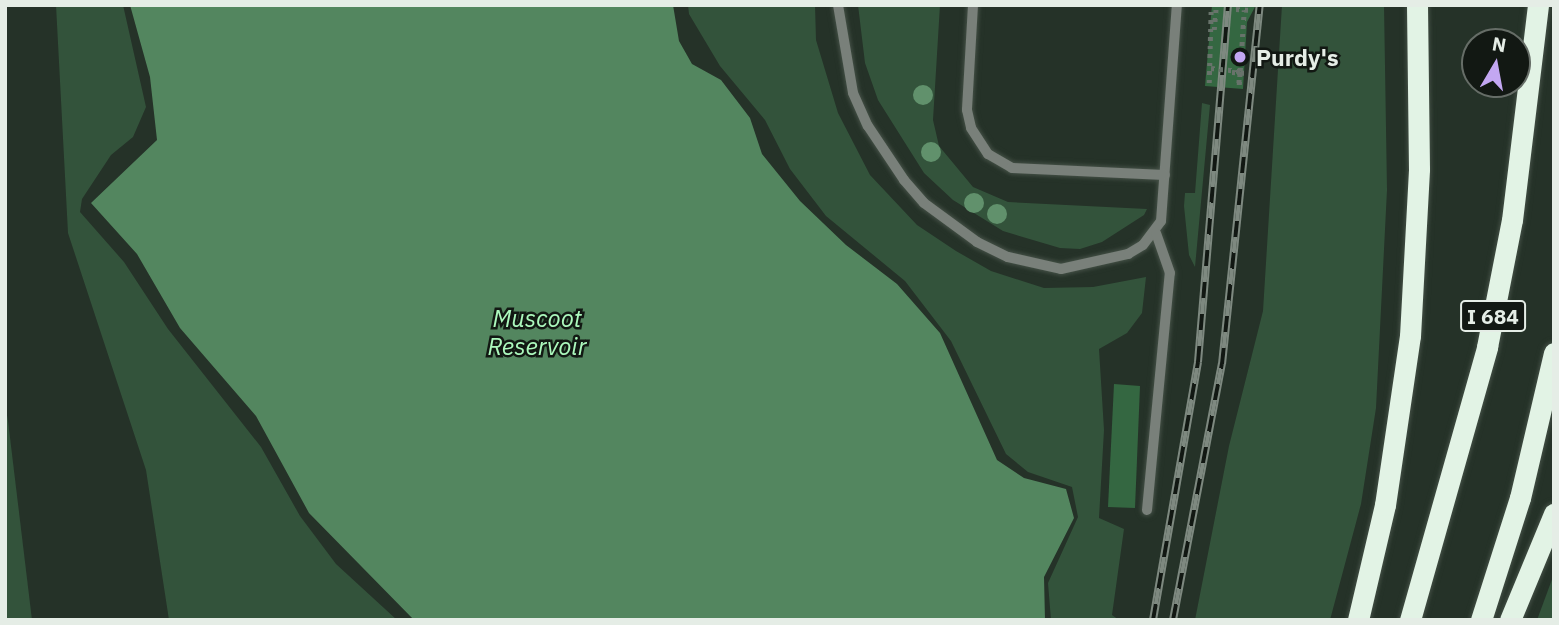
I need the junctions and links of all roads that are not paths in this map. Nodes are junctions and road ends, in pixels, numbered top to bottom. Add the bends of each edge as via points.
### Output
1 (838, 5) edge
2 (973, 5) edge
3 (1177, 5) edge
4 (1417, 5) edge
5 (1538, 5) edge
6 (1165, 175) junction
7 (1156, 233) junction
8 (1554, 353) edge
9 (1147, 510) dead end
10 (1554, 514) edge
11 (1358, 620) edge
12 (1410, 620) edge
13 (1481, 620) edge
14 (1510, 620) edge

1 - 7 lane via 848,72 868,125 904,180 949,223 1009,257 1061,269 1128,254
2 - 6 lane via 967,110 971,128 988,154 1012,168
3 - 6 lane
4 - 11 highway via 1419,169 1410,336 1385,505
5 - 12 highway, I 684 via 1512,220 1487,347
6 - 7 lane via 1164,208
7 - 9 lane via 1170,273
8 - 13 highway, I 684 via 1520,498
10 - 14 highway

